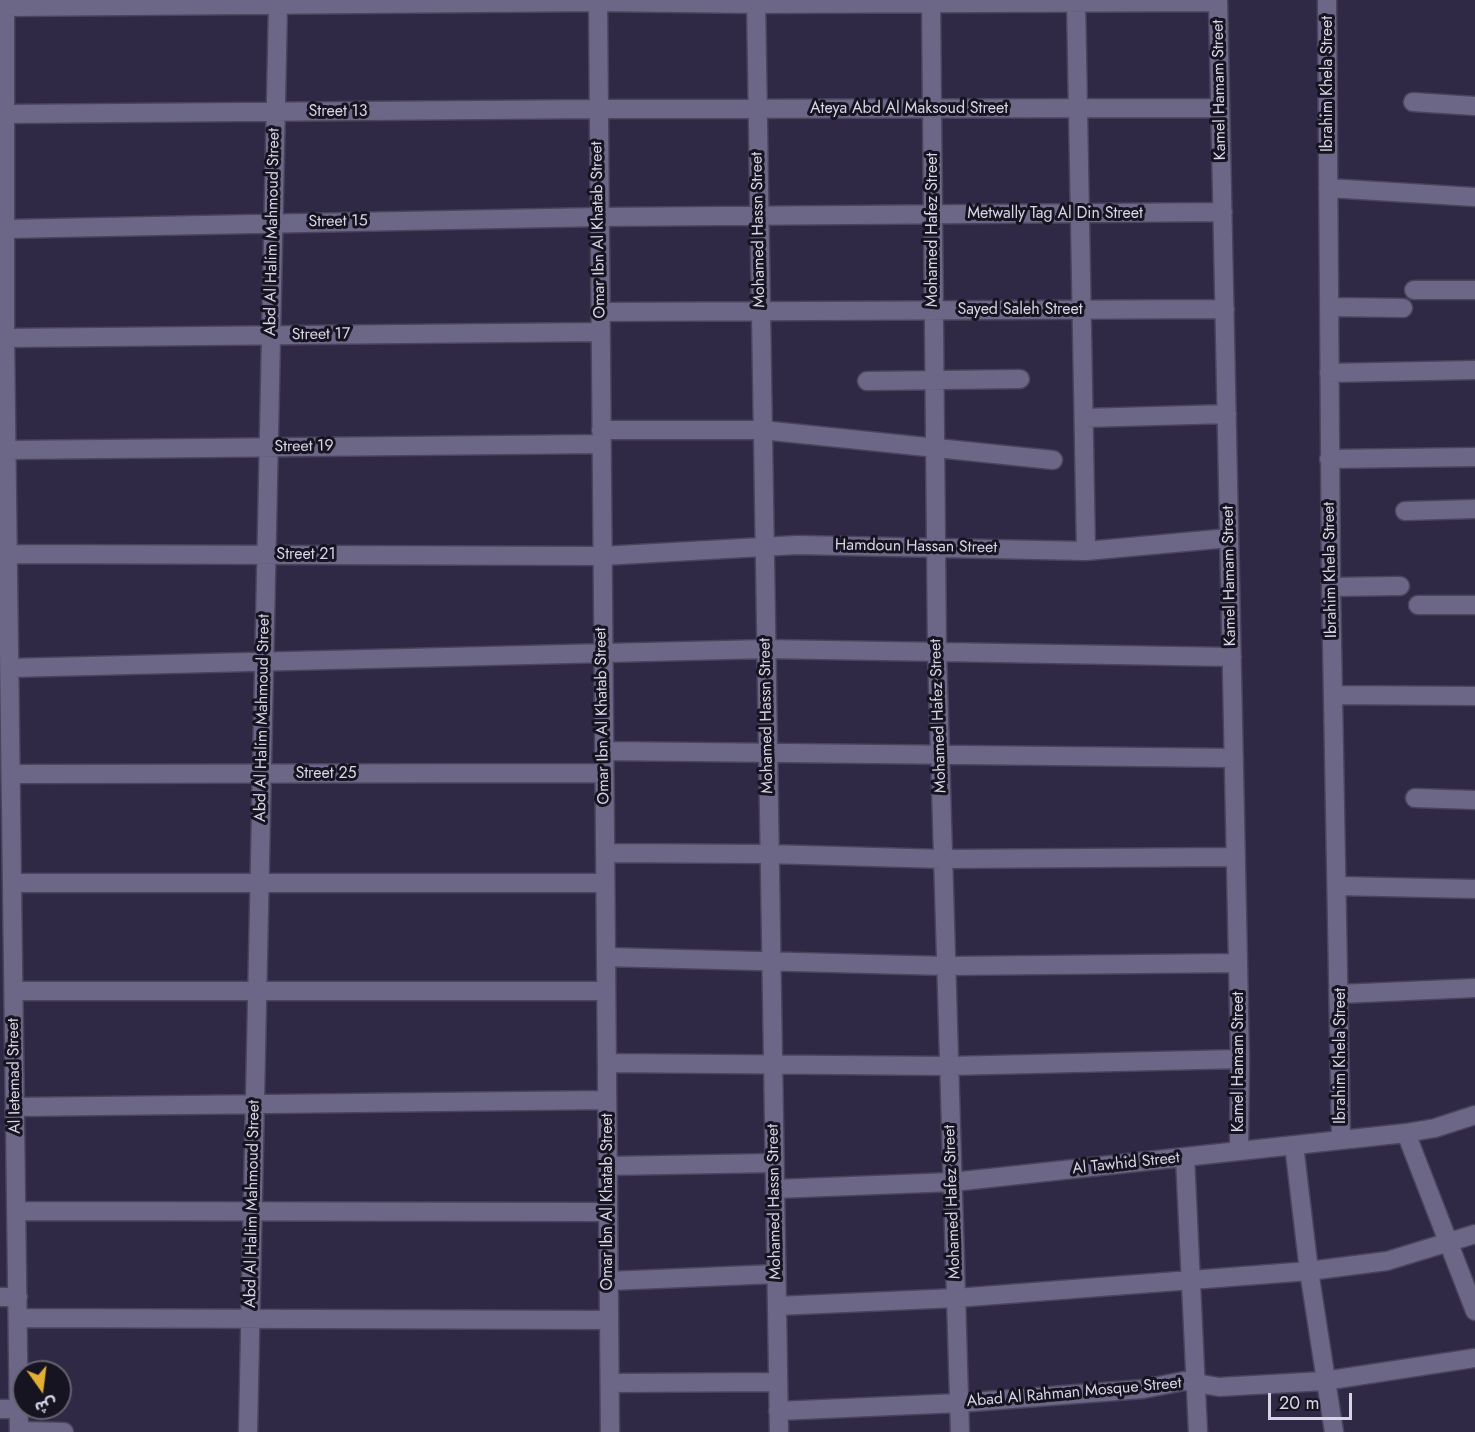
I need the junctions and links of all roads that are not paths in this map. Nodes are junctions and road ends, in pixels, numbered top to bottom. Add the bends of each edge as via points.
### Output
1 (1327, 0) edge
2 (598, 1) edge
3 (1076, 1) edge
4 (1218, 1) edge
5 (756, 2) edge
6 (931, 2) edge
7 (5, 3) edge
8 (278, 4) junction
9 (3, 86) edge
10 (1413, 102) dead end
11 (1475, 106) edge
12 (1220, 108) junction
13 (598, 109) junction
14 (757, 109) junction
15 (932, 109) junction
16 (1078, 109) junction
17 (276, 112) junction
18 (5, 114) junction
19 (1328, 188) junction
20 (1475, 198) edge
21 (3, 204) edge
22 (1223, 212) junction
23 (1080, 213) junction
24 (933, 215) junction
25 (759, 216) junction
26 (599, 217) junction
27 (273, 223) junction
28 (6, 229) junction
29 (1414, 290) dead end
30 (1475, 290) edge
31 (1329, 307) junction
32 (1403, 308) dead end
33 (3, 309) edge
34 (1225, 309) junction
35 (934, 310) junction
36 (1082, 310) junction
37 (760, 311) junction
38 (600, 312) junction
39 (600, 332) junction
40 (271, 335) junction
41 (5, 338) junction
42 (1475, 370) edge
43 (1329, 373) junction
44 (1020, 379) dead end
45 (935, 380) junction
46 (867, 381) dead end
47 (1227, 414) junction
48 (1083, 418) junction
49 (3, 423) edge
50 (762, 430) junction
51 (601, 437) junction
52 (269, 447) junction
53 (935, 448) junction
54 (7, 450) junction
55 (1475, 457) edge
56 (1329, 459) junction
57 (1053, 460) dead end
58 (1475, 508) edge
59 (1405, 512) dead end
60 (4, 531) edge
61 (1229, 538) junction
62 (764, 548) junction
63 (936, 548) junction
64 (1086, 550) junction
65 (9, 554) junction
66 (267, 554) junction
67 (603, 556) junction
68 (1400, 586) dead end
69 (1331, 587) junction
70 (1418, 605) dead end
71 (1475, 605) edge
72 (5, 642) edge
73 (766, 649) junction
74 (937, 651) junction
75 (602, 653) junction
76 (1232, 657) junction
77 (265, 663) junction
78 (10, 668) junction
79 (1333, 695) junction
80 (1475, 696) edge
81 (6, 751) edge
82 (604, 751) junction
83 (767, 753) junction
84 (940, 757) junction
85 (1234, 758) junction
86 (604, 773) junction
87 (12, 774) junction
88 (262, 774) junction
89 (1415, 798) dead end
90 (1475, 800) edge
91 (605, 853) junction
92 (769, 854) junction
93 (1236, 857) junction
94 (6, 858) edge
95 (943, 860) junction
96 (13, 883) junction
97 (260, 883) junction
98 (605, 883) junction
99 (1338, 886) junction
100 (1475, 889) edge
101 (606, 957) junction
102 (770, 962) junction
103 (1238, 963) junction
104 (946, 966) junction
105 (7, 969) edge
106 (1475, 988) edge
107 (14, 991) junction
108 (258, 991) junction
109 (606, 991) junction
110 (1340, 994) junction
111 (1240, 1059) junction
112 (607, 1063) junction
113 (772, 1065) junction
114 (949, 1066) junction
115 (8, 1079) edge
116 (607, 1100) junction
117 (256, 1104) junction
118 (16, 1107) junction
119 (1475, 1115) edge
120 (1406, 1133) junction
121 (1341, 1140) junction
122 (1294, 1145) junction
123 (1239, 1151) junction
124 (1185, 1157) junction
125 (774, 1163) junction
126 (608, 1166) junction
127 (953, 1182) junction
128 (8, 1187) edge
129 (775, 1189) junction
130 (17, 1211) junction
131 (253, 1211) junction
132 (608, 1212) junction
133 (1475, 1233) edge
134 (1450, 1243) junction
135 (1309, 1271) junction
136 (776, 1274) junction
137 (609, 1281) junction
138 (1192, 1281) junction
139 (9, 1297) edge
140 (956, 1298) junction
141 (777, 1306) junction
142 (1475, 1311) edge
143 (18, 1318) junction
144 (251, 1320) junction
145 (609, 1320) junction
146 (1475, 1358) edge
147 (18, 1360) edge
148 (1324, 1381) junction
149 (778, 1382) junction
150 (1196, 1382) junction
151 (610, 1383) junction
152 (959, 1403) junction
153 (778, 1411) junction
154 (19, 1431) edge
155 (64, 1432) edge
156 (248, 1432) edge
157 (610, 1432) edge
158 (779, 1432) edge
159 (960, 1432) edge
160 (1198, 1432) edge
161 (1334, 1432) edge

1 - 19 street, Ibrahim Khela Street
2 - 5 street
2 - 8 street
2 - 13 street, Omar Ibn Al Khatab Street
3 - 4 street
3 - 6 street
3 - 16 street
4 - 12 street, Kamel Hamam Street
5 - 6 street
5 - 14 street, Mohamed Hassn Street
6 - 15 street, Mohamed Hafez Street
7 - 8 street
7 - 9 street, Al Ietemad Street
8 - 17 street, Abd Al Halim Mahmoud Street
9 - 18 street, Al Ietemad Street
10 - 11 street
12 - 16 street, Ateya Abd Al Maksoud Street
12 - 22 street, Kamel Hamam Street
13 - 14 street, Ateya Abd Al Maksoud Street
13 - 17 street, Street 13
13 - 26 street, Omar Ibn Al Khatab Street
14 - 15 street, Ateya Abd Al Maksoud Street
14 - 25 street, Mohamed Hassn Street
15 - 16 street, Ateya Abd Al Maksoud Street
15 - 24 street, Mohamed Hafez Street
16 - 23 street
17 - 18 street, Street 13
17 - 27 street, Abd Al Halim Mahmoud Street
18 - 21 street, Al Ietemad Street
19 - 20 street
19 - 31 street, Ibrahim Khela Street
21 - 28 street, Al Ietemad Street
22 - 23 street, Metwally Tag Al Din Street
22 - 34 street, Kamel Hamam Street
23 - 24 street, Metwally Tag Al Din Street
23 - 36 street
24 - 25 street, Metwally Tag Al Din Street
24 - 35 street, Mohamed Hafez Street
25 - 26 street, Metwally Tag Al Din Street
25 - 37 street, Mohamed Hassn Street
26 - 27 street, Street 15
26 - 38 street, Omar Ibn Al Khatab Street
27 - 28 street, Street 15
27 - 40 street, Abd Al Halim Mahmoud Street
28 - 33 street, Al Ietemad Street
29 - 30 street
31 - 32 street
31 - 43 street, Ibrahim Khela Street
33 - 41 street, Al Ietemad Street
34 - 36 street, Sayed Saleh Street
34 - 47 street, Kamel Hamam Street
35 - 36 street, Sayed Saleh Street
35 - 37 street, Sayed Saleh Street
35 - 45 street, Mohamed Hafez Street
36 - 48 street
37 - 38 street, Sayed Saleh Street
37 - 50 street, Mohamed Hassn Street
38 - 39 street, Omar Ibn Al Khatab Street
39 - 40 street, Street 17
39 - 51 street, Omar Ibn Al Khatab Street
40 - 41 street, Street 17
40 - 52 street, Abd Al Halim Mahmoud Street
41 - 49 street, Al Ietemad Street
42 - 43 street
43 - 56 street, Ibrahim Khela Street
44 - 45 street
45 - 46 street
45 - 53 street, Mohamed Hafez Street
47 - 48 street
47 - 61 street, Kamel Hamam Street
48 - 64 street
49 - 54 street, Al Ietemad Street
50 - 51 street, Street 19
50 - 53 street, Street 19
50 - 62 street, Mohamed Hassn Street
51 - 52 street, Street 19
51 - 67 street, Omar Ibn Al Khatab Street
52 - 54 street, Street 19
52 - 66 street, Abd Al Halim Mahmoud Street
53 - 57 street, Street 19
53 - 63 street, Mohamed Hafez Street
54 - 60 street, Al Ietemad Street
55 - 56 street
56 - 69 street, Ibrahim Khela Street
58 - 59 street
60 - 65 street, Al Ietemad Street
61 - 64 street, Hamdoun Hassan Street
61 - 76 street, Kamel Hamam Street
62 - 63 street, Hamdoun Hassan Street
62 - 67 street, Hamdoun Hassan Street
62 - 73 street, Mohamed Hassn Street
63 - 64 street, Hamdoun Hassan Street
63 - 74 street, Mohamed Hafez Street
65 - 66 street, Street 21
65 - 72 street, Al Ietemad Street
66 - 67 street, Street 21
66 - 77 street, Abd Al Halim Mahmoud Street
67 - 75 street, Omar Ibn Al Khatab Street
68 - 69 street
69 - 79 street, Ibrahim Khela Street
70 - 71 street
72 - 78 street, Al Ietemad Street
73 - 74 street
73 - 75 street
73 - 83 street, Mohamed Hassn Street
74 - 76 street
74 - 84 street, Mohamed Hafez Street
75 - 77 street
75 - 82 street, Omar Ibn Al Khatab Street
76 - 85 street, Kamel Hamam Street
77 - 78 street
77 - 88 street, Abd Al Halim Mahmoud Street
78 - 81 street, Al Ietemad Street
79 - 80 street
79 - 99 street, Ibrahim Khela Street
81 - 87 street, Al Ietemad Street
82 - 83 street
82 - 86 street, Omar Ibn Al Khatab Street
83 - 84 street
83 - 92 street, Mohamed Hassn Street
84 - 85 street
84 - 95 street, Mohamed Hafez Street
85 - 93 street, Kamel Hamam Street
86 - 88 street, Street 25
86 - 91 street, Omar Ibn Al Khatab Street
87 - 88 street, Street 25
87 - 94 street, Al Ietemad Street
88 - 97 street, Abd Al Halim Mahmoud Street
89 - 90 street
91 - 92 street
91 - 98 street, Omar Ibn Al Khatab Street
92 - 95 street
92 - 102 street, Mohamed Hassn Street
93 - 95 street
93 - 103 street, Kamel Hamam Street
94 - 96 street, Al Ietemad Street
95 - 104 street, Mohamed Hafez Street
96 - 97 street
96 - 105 street, Al Ietemad Street
97 - 98 street
97 - 108 street, Abd Al Halim Mahmoud Street
98 - 101 street, Omar Ibn Al Khatab Street
99 - 100 street
99 - 110 street, Ibrahim Khela Street
101 - 102 street
101 - 109 street, Omar Ibn Al Khatab Street
102 - 104 street
102 - 113 street, Mohamed Hassn Street
103 - 104 street
103 - 111 street, Kamel Hamam Street
104 - 114 street, Mohamed Hafez Street
105 - 107 street, Al Ietemad Street
106 - 110 street
107 - 108 street
107 - 115 street, Al Ietemad Street
108 - 109 street
108 - 117 street, Abd Al Halim Mahmoud Street
109 - 112 street, Omar Ibn Al Khatab Street
110 - 121 street, Ibrahim Khela Street
111 - 114 street
111 - 123 street, Kamel Hamam Street
112 - 113 street
112 - 116 street, Omar Ibn Al Khatab Street
113 - 114 street
113 - 125 street, Mohamed Hassn Street
114 - 127 street, Mohamed Hafez Street
115 - 118 street, Al Ietemad Street
116 - 117 street
116 - 126 street, Omar Ibn Al Khatab Street
117 - 118 street
117 - 131 street, Abd Al Halim Mahmoud Street
118 - 128 street, Al Ietemad Street
119 - 120 street, Al Tawhid Street
120 - 121 street, Al Tawhid Street
120 - 134 street
121 - 122 street, Al Tawhid Street
122 - 123 street, Al Tawhid Street
122 - 135 street
123 - 124 street, Al Tawhid Street
124 - 127 street, Al Tawhid Street
124 - 138 street
125 - 126 street
125 - 129 street, Mohamed Hassn Street
126 - 132 street, Omar Ibn Al Khatab Street
127 - 129 street, Al Tawhid Street
127 - 140 street, Mohamed Hafez Street
128 - 130 street, Al Ietemad Street
129 - 136 street, Mohamed Hassn Street
130 - 131 street
130 - 139 street, Al Ietemad Street
131 - 132 street
131 - 144 street, Abd Al Halim Mahmoud Street
132 - 137 street, Omar Ibn Al Khatab Street
133 - 134 street
134 - 135 street via 1387,1261
134 - 142 street
135 - 138 street
135 - 148 street
136 - 137 street
136 - 141 street, Mohamed Hassn Street
137 - 145 street, Omar Ibn Al Khatab Street
138 - 140 street
138 - 150 street
139 - 143 street, Al Ietemad Street
140 - 141 street
140 - 152 street, Mohamed Hafez Street
141 - 149 street, Mohamed Hassn Street
143 - 144 street
143 - 147 street, Al Ietemad Street
144 - 145 street
144 - 156 street, Abd Al Halim Mahmoud Street
145 - 151 street, Omar Ibn Al Khatab Street
146 - 148 street, Abad Al Rahman Mosque Street
148 - 150 street, Abad Al Rahman Mosque Street via 1219,1387
148 - 161 street
149 - 151 street
149 - 153 street, Mohamed Hassn Street
150 - 152 street, Abad Al Rahman Mosque Street
150 - 160 street
151 - 157 street, Omar Ibn Al Khatab Street
152 - 153 street, Abad Al Rahman Mosque Street
152 - 159 street, Mohamed Hafez Street
153 - 158 street, Mohamed Hassn Street
154 - 155 street

